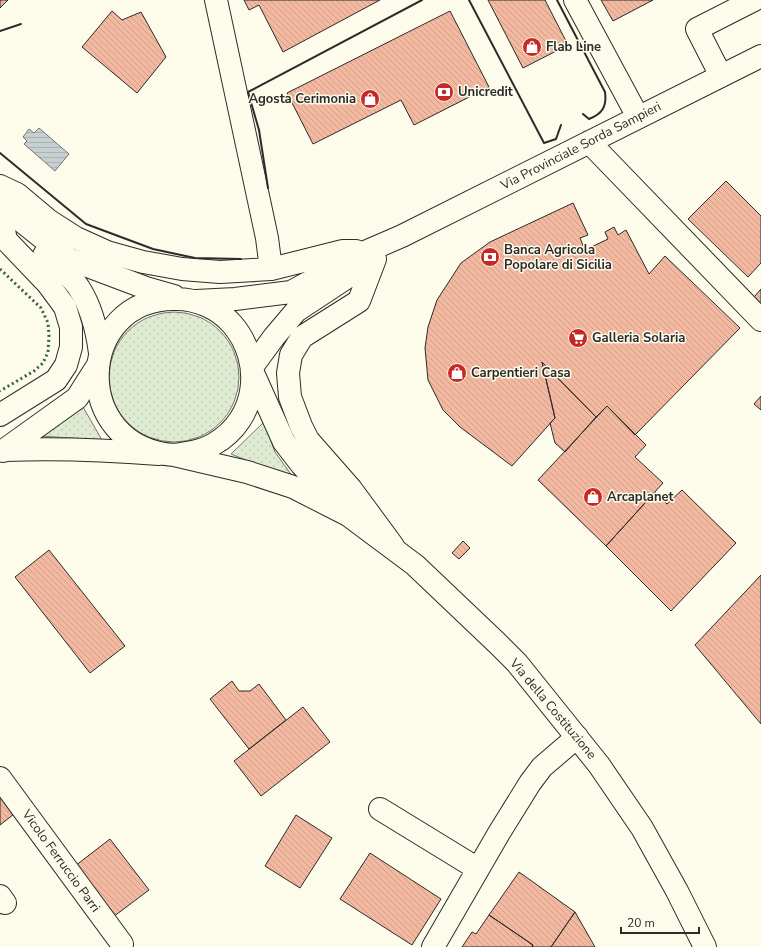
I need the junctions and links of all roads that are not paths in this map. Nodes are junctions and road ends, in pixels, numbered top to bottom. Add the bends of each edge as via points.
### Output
1 (216, 0) edge
2 (575, 0) edge
3 (754, 0) edge
4 (761, 56) edge
5 (721, 76) junction
6 (638, 118) junction
7 (589, 142) junction
8 (0, 186) edge
9 (1, 214) edge
10 (370, 255) junction
11 (271, 269) junction
12 (190, 300) junction
13 (761, 320) edge
14 (99, 359) junction
15 (253, 369) junction
16 (0, 415) edge
17 (2, 451) edge
18 (168, 454) junction
19 (348, 515) junction
20 (396, 550) junction
21 (577, 737) junction
22 (0, 778) edge
23 (380, 809) dead end
24 (478, 870) junction
25 (122, 944) dead end
26 (433, 947) edge
27 (705, 947) edge

1 - 11 street via 267,238
2 - 6 street
3 - 5 street via 697,29
4 - 5 street, Via Provinciale Sorda Sampieri
5 - 6 street, Via Provinciale Sorda Sampieri
6 - 7 street, Via Provinciale Sorda Sampieri
7 - 10 street, Via Provinciale Sorda Sampieri via 402,236
7 - 13 street
8 - 11 street via 17,194 48,220 76,238 107,252 182,269 220,272
9 - 12 street via 69,259 146,288
9 - 14 street via 78,287 94,317
9 - 16 street via 6,240 48,284 64,307 71,327 71,347 66,365 56,380
10 - 11 street via 343,251
10 - 12 street via 291,292 235,299
10 - 15 street via 296,311 274,336
10 - 20 street via 359,300 302,337 290,355 290,397 308,440 351,489
12 - 14 street via 167,298 149,302 133,310 108,336
12 - 15 street via 213,308 228,319 240,333 248,349
14 - 17 street via 77,398
14 - 18 street via 97,385 102,405 112,422 125,437 143,448
15 - 18 street via 251,393 244,414 231,431 215,444 195,452
15 - 19 street via 284,442
17 - 18 street via 109,450
18 - 19 street via 247,472 293,487
19 - 20 street, Via della Costituzione
20 - 21 street, Via della Costituzione via 416,565 497,643
21 - 24 street via 538,772
21 - 27 street, Via della Costituzione via 642,828
22 - 25 street, Vicolo Ferruccio Parri
23 - 24 street
24 - 26 street

